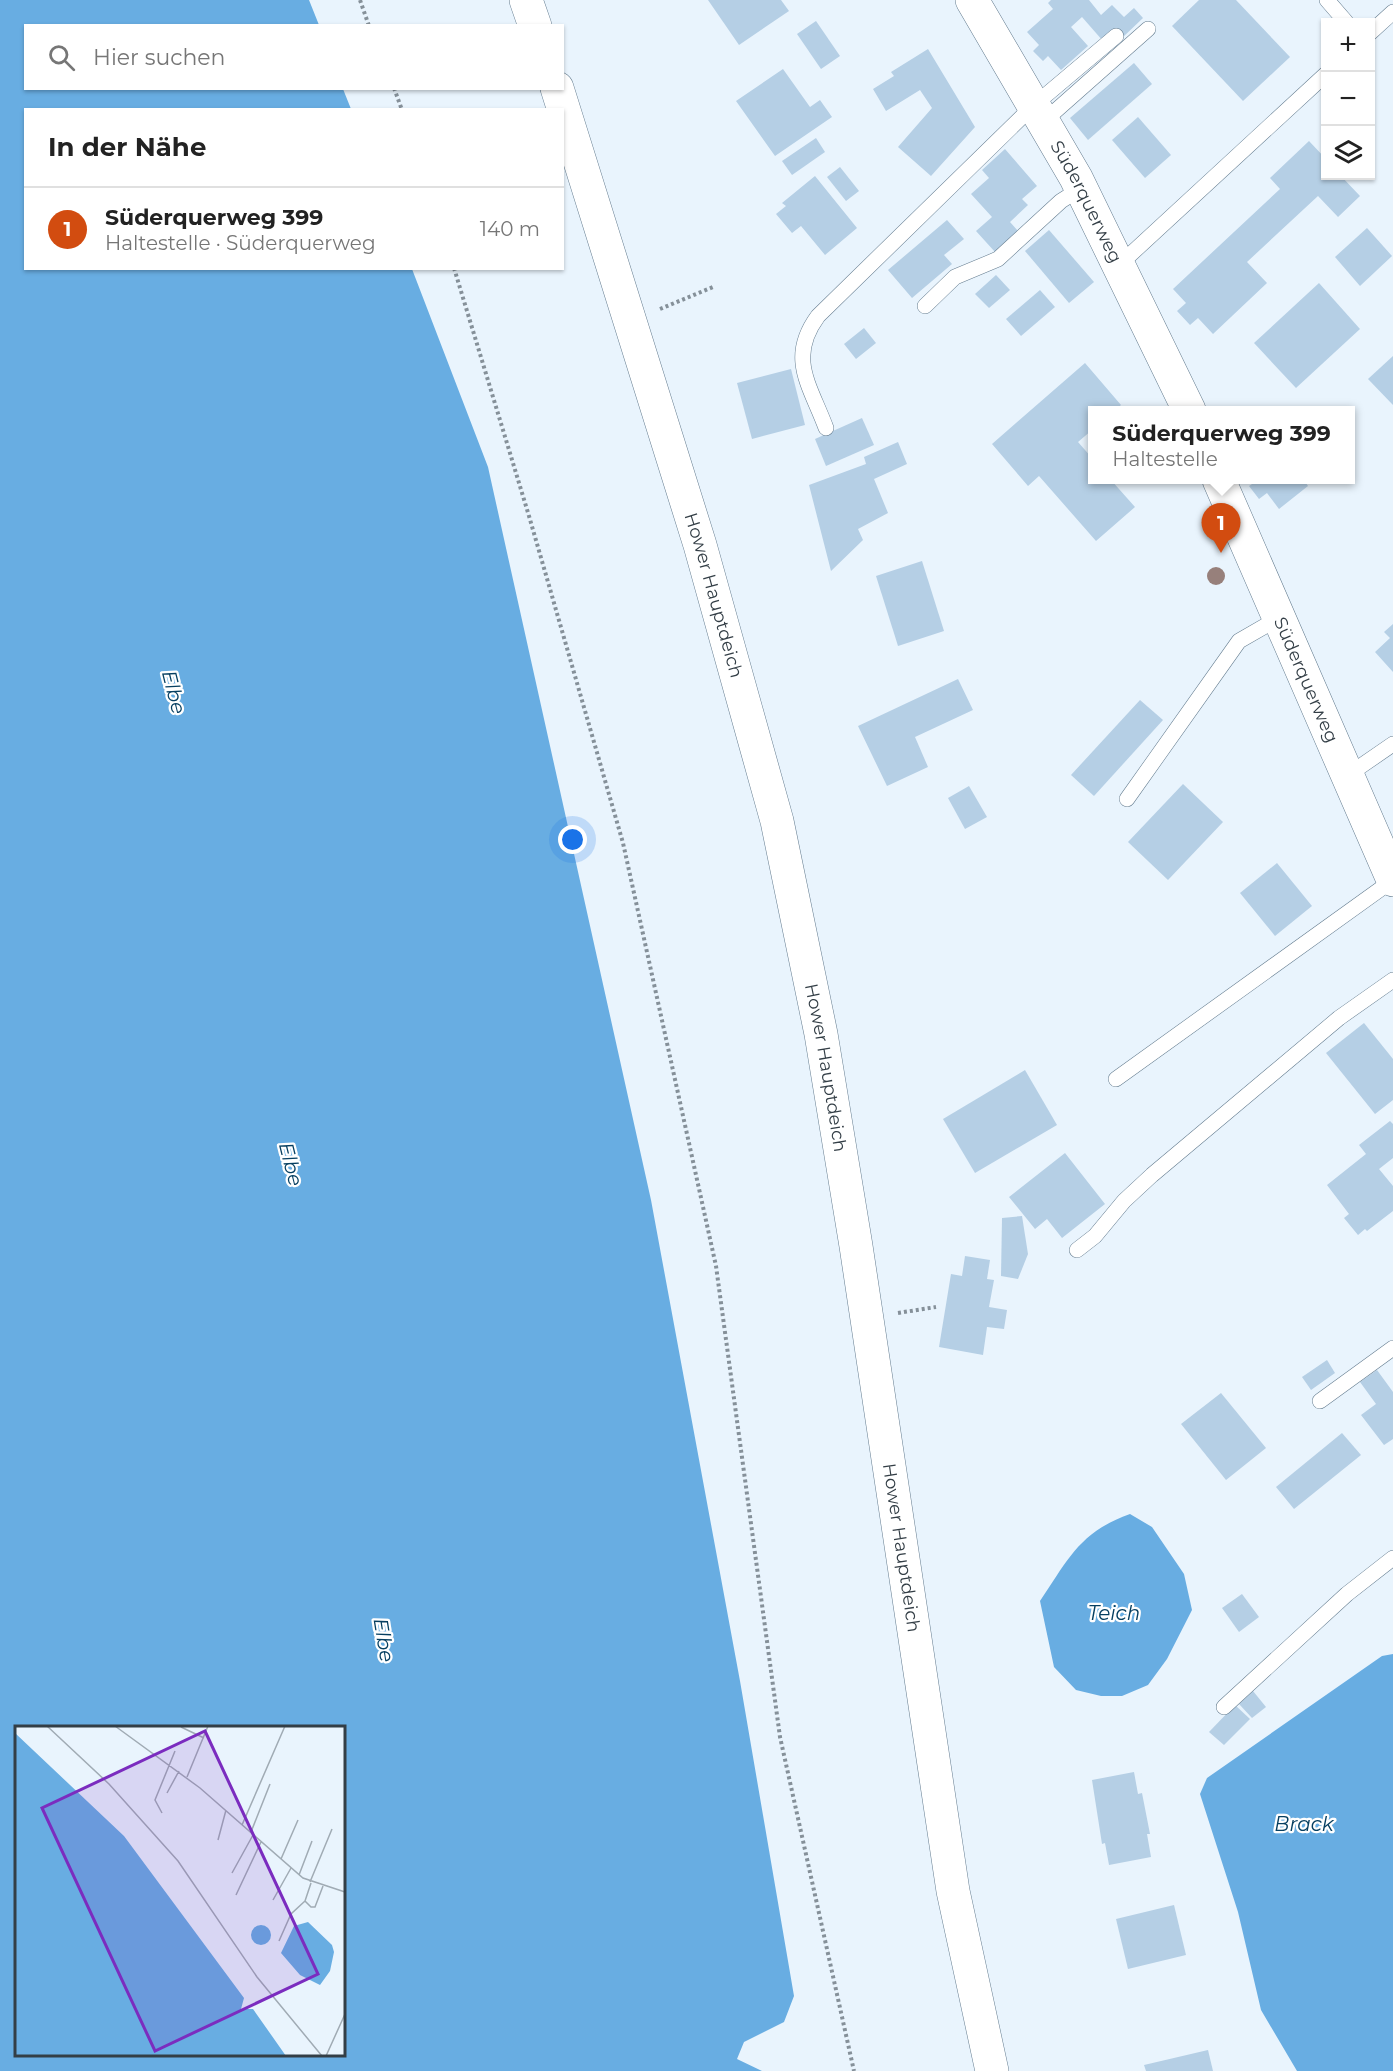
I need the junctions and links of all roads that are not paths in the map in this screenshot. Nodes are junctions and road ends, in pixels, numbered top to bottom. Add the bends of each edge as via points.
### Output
1 (526, 0) edge
2 (972, 0) edge
3 (1327, 0) edge
4 (1393, 12) edge
5 (1343, 18) edge
6 (535, 24) edge
7 (1148, 29) dead end
8 (1375, 29) edge
9 (1116, 36) dead end
10 (1321, 79) edge
11 (558, 90) edge
12 (563, 108) edge
13 (564, 110) edge
14 (1038, 114) junction
15 (1080, 189) junction
16 (1119, 265) junction
17 (925, 306) dead end
18 (1187, 406) edge
19 (826, 428) dead end
20 (1221, 484) edge
21 (1279, 618) junction
22 (1393, 744) edge
23 (1348, 775) junction
24 (1127, 799) dead end
25 (1390, 866) edge
26 (1393, 980) edge
27 (1116, 1079) dead end
28 (1077, 1250) dead end
29 (1393, 1348) edge
30 (1320, 1401) dead end
31 (1393, 1558) edge
32 (1224, 1707) dead end
33 (992, 2071) edge

1 - 6 street
2 - 14 street, Süderquerweg
3 - 5 lane
4 - 8 lane
7 - 14 lane
9 - 14 lane
10 - 16 lane
11 - 12 street, Hower Hauptdeich
13 - 33 street, Hower Hauptdeich via 700,544 777,821 821,1034 856,1246 953,1891
14 - 15 street, Süderquerweg
14 - 19 lane via 838,295 810,327 800,353
15 - 16 street, Süderquerweg
15 - 17 lane via 1061,201 998,259 955,277
16 - 18 street, Süderquerweg
20 - 21 street, Süderquerweg
21 - 23 street, Süderquerweg
21 - 24 lane via 1239,641
22 - 23 lane
23 - 25 street, Süderquerweg
25 - 27 lane
26 - 28 lane via 1339,1018 1152,1175
29 - 30 lane
31 - 32 lane via 1347,1594

